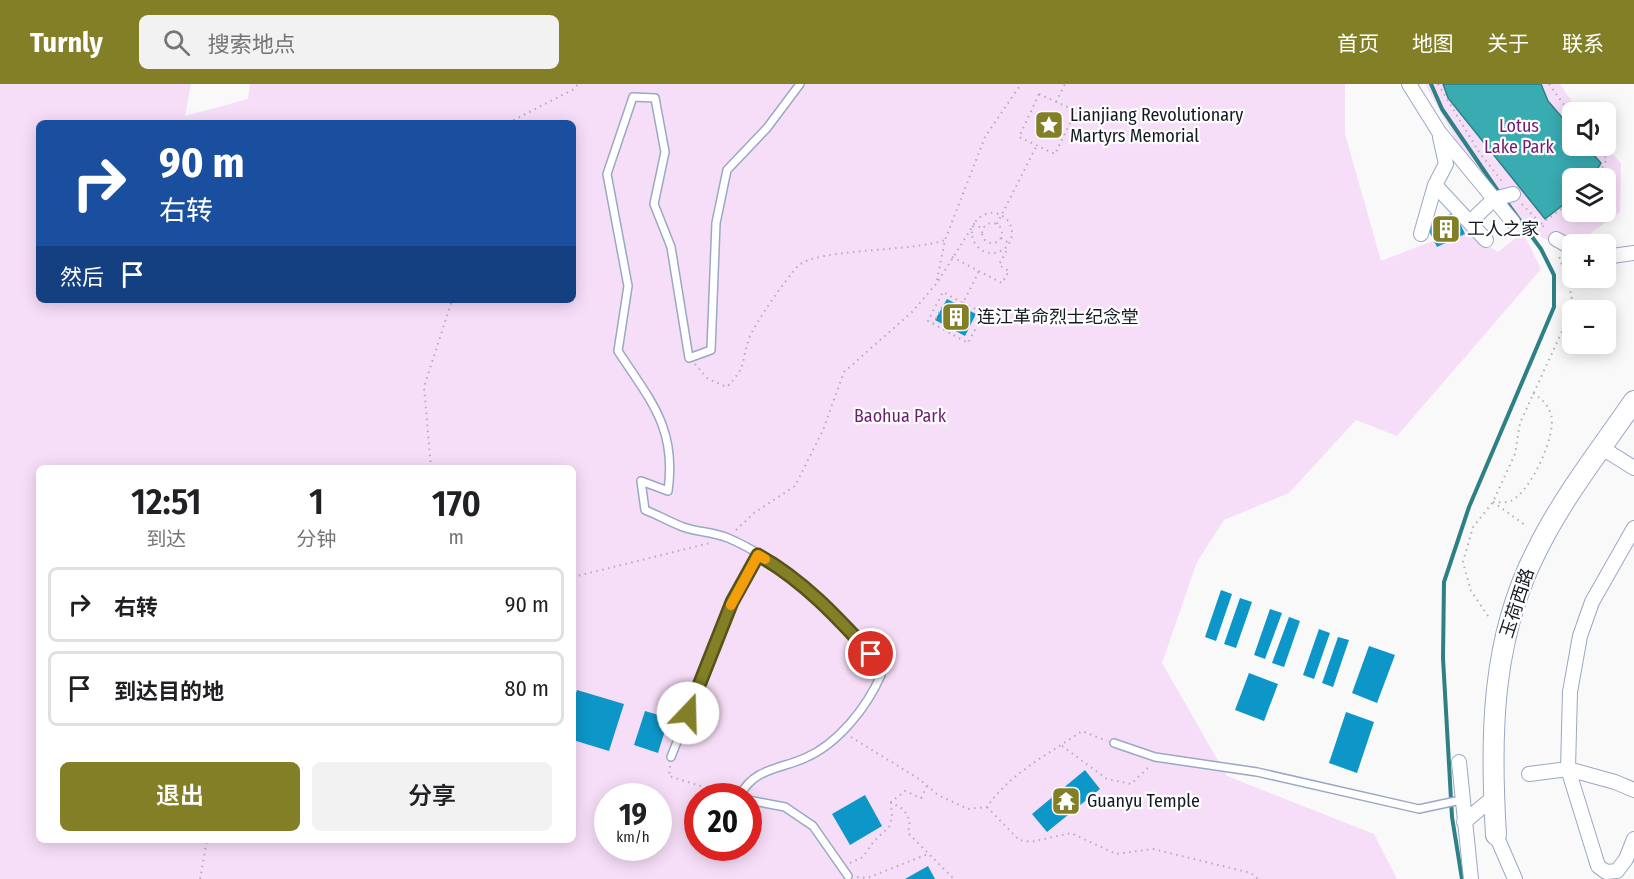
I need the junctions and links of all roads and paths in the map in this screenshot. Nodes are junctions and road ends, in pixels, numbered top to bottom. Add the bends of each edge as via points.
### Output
1 (578, 84) edge
2 (800, 84) edge
3 (1021, 84) edge
4 (1065, 84) edge
5 (1409, 84) edge
6 (1438, 84) edge
7 (1549, 84) edge
8 (1056, 102) junction
9 (1562, 102) edge
10 (514, 120) edge
11 (1438, 132) junction
12 (1037, 145) junction
13 (1434, 185) junction
14 (1513, 194) junction
15 (1494, 199) junction
16 (1562, 208) edge
17 (1002, 216) junction
18 (1470, 222) junction
19 (1513, 222) dead end
20 (974, 224) junction
21 (1541, 224) junction
22 (997, 225) junction
23 (983, 229) junction
24 (1421, 234) dead end
25 (1001, 238) junction
26 (1556, 239) junction
27 (945, 240) junction
28 (1486, 240) dead end
29 (1562, 242) edge
30 (987, 243) junction
31 (1010, 243) junction
32 (982, 252) junction
33 (1634, 254) edge
34 (1616, 256) edge
35 (952, 257) junction
36 (980, 271) junction
37 (937, 283) junction
38 (451, 303) edge
39 (944, 303) dead end
40 (963, 303) junction
41 (933, 324) junction
42 (689, 358) junction
43 (1532, 393) junction
44 (1634, 401) edge
45 (1602, 448) junction
46 (430, 465) edge
47 (1634, 468) edge
48 (1492, 502) junction
49 (1525, 525) dead end
50 (1634, 528) edge
51 (727, 538) junction
52 (758, 555) junction
53 (576, 576) edge
54 (1488, 616) dead end
55 (841, 730) junction
56 (1114, 743) joint
57 (1061, 745) junction
58 (671, 757) joint
59 (1155, 757) junction
60 (1459, 762) dead end
61 (1568, 769) junction
62 (1529, 774) dead end
63 (692, 783) edge
64 (748, 783) edge
65 (927, 786) junction
66 (1634, 790) edge
67 (1494, 797) junction
68 (1461, 801) junction
69 (891, 802) junction
70 (762, 803) edge
71 (987, 807) junction
72 (1464, 822) junction
73 (1496, 835) joint
74 (1634, 839) edge
75 (206, 843) edge
76 (928, 854) junction
77 (837, 861) junction
78 (848, 876) joint
79 (200, 879) edge
80 (954, 879) edge
81 (1258, 879) edge
82 (1471, 879) edge
83 (1515, 879) edge

1 - 10 path
2 - 42 lane via 767,128 727,170 716,223 711,350
3 - 27 path via 985,137
4 - 8 path
5 - 11 street
6 - 14 path via 1479,152
7 - 9 path
8 - 12 path via 1039,94 1018,137
8 - 12 path via 1076,111 1055,154
11 - 13 street via 1446,164
11 - 15 street
12 - 17 path
13 - 18 street
13 - 24 street
14 - 15 street
14 - 21 path
15 - 18 street
15 - 19 street
16 - 21 path
17 - 20 path via 986,214
17 - 22 path
17 - 31 path via 1012,231
18 - 28 street
20 - 23 path
20 - 32 path via 972,239
20 - 35 path
21 - 26 path
22 - 23 path via 987,224
22 - 25 path
23 - 30 path via 982,238
25 - 30 path
25 - 31 path
26 - 29 street
26 - 43 path via 1572,297 1564,327
27 - 37 path
27 - 42 path via 927,247 828,255 799,265 749,337 742,371 727,387 708,379
30 - 32 path
31 - 32 path via 1000,252
31 - 36 path via 999,265 1009,270 1002,283
33 - 34 street
35 - 36 path
35 - 37 path
36 - 40 path
37 - 51 path via 912,312 844,372 823,430 795,486 754,513
38 - 46 path via 424,387
39 - 41 path
40 - 41 path via 943,292 928,321
40 - 41 path via 984,314 968,343
42 - 51 lane via 671,247 654,204 665,152 655,98 633,97 607,174 628,286 618,351 661,417 672,465 668,491 641,481 645,510 684,527
43 - 48 path via 1520,423 1515,454
43 - 48 path via 1544,401 1552,416 1544,458 1525,490 1510,502
44 - 45 main road, 玉荷西路
45 - 47 street
45 - 67 main road, 玉荷西路 via 1545,534 1512,609 1495,697
48 - 49 path
48 - 54 path via 1473,527 1463,562 1471,591
50 - 61 street via 1592,602 1580,636 1570,692
51 - 52 lane
51 - 53 path
52 - 55 lane via 777,566 835,616 871,654 881,675 872,696
52 - 58 lane via 732,602
55 - 64 lane via 830,743 804,759 771,767
55 - 65 path
56 - 57 path via 1082,731
56 - 59 lane
57 - 59 path via 1107,779 1131,784 1149,769
57 - 71 path via 1017,774
58 - 63 path via 669,776
59 - 68 lane via 1257,772 1419,808
60 - 68 street
61 - 62 street
61 - 66 street
61 - 74 street via 1598,866 1605,873 1617,871
65 - 69 path via 921,798 905,791
65 - 71 path via 968,809
67 - 72 street
67 - 73 main road, 玉荷西路
68 - 72 street
69 - 76 path via 903,810 910,821 908,832
69 - 77 path via 889,827 863,857 853,864
70 - 77 lane via 785,807 813,826
71 - 81 path via 1019,840 1031,842 1071,833 1116,854 1153,849 1251,873
72 - 82 street
73 - 83 street
75 - 79 path
76 - 78 path via 867,878
76 - 80 path
77 - 78 lane

